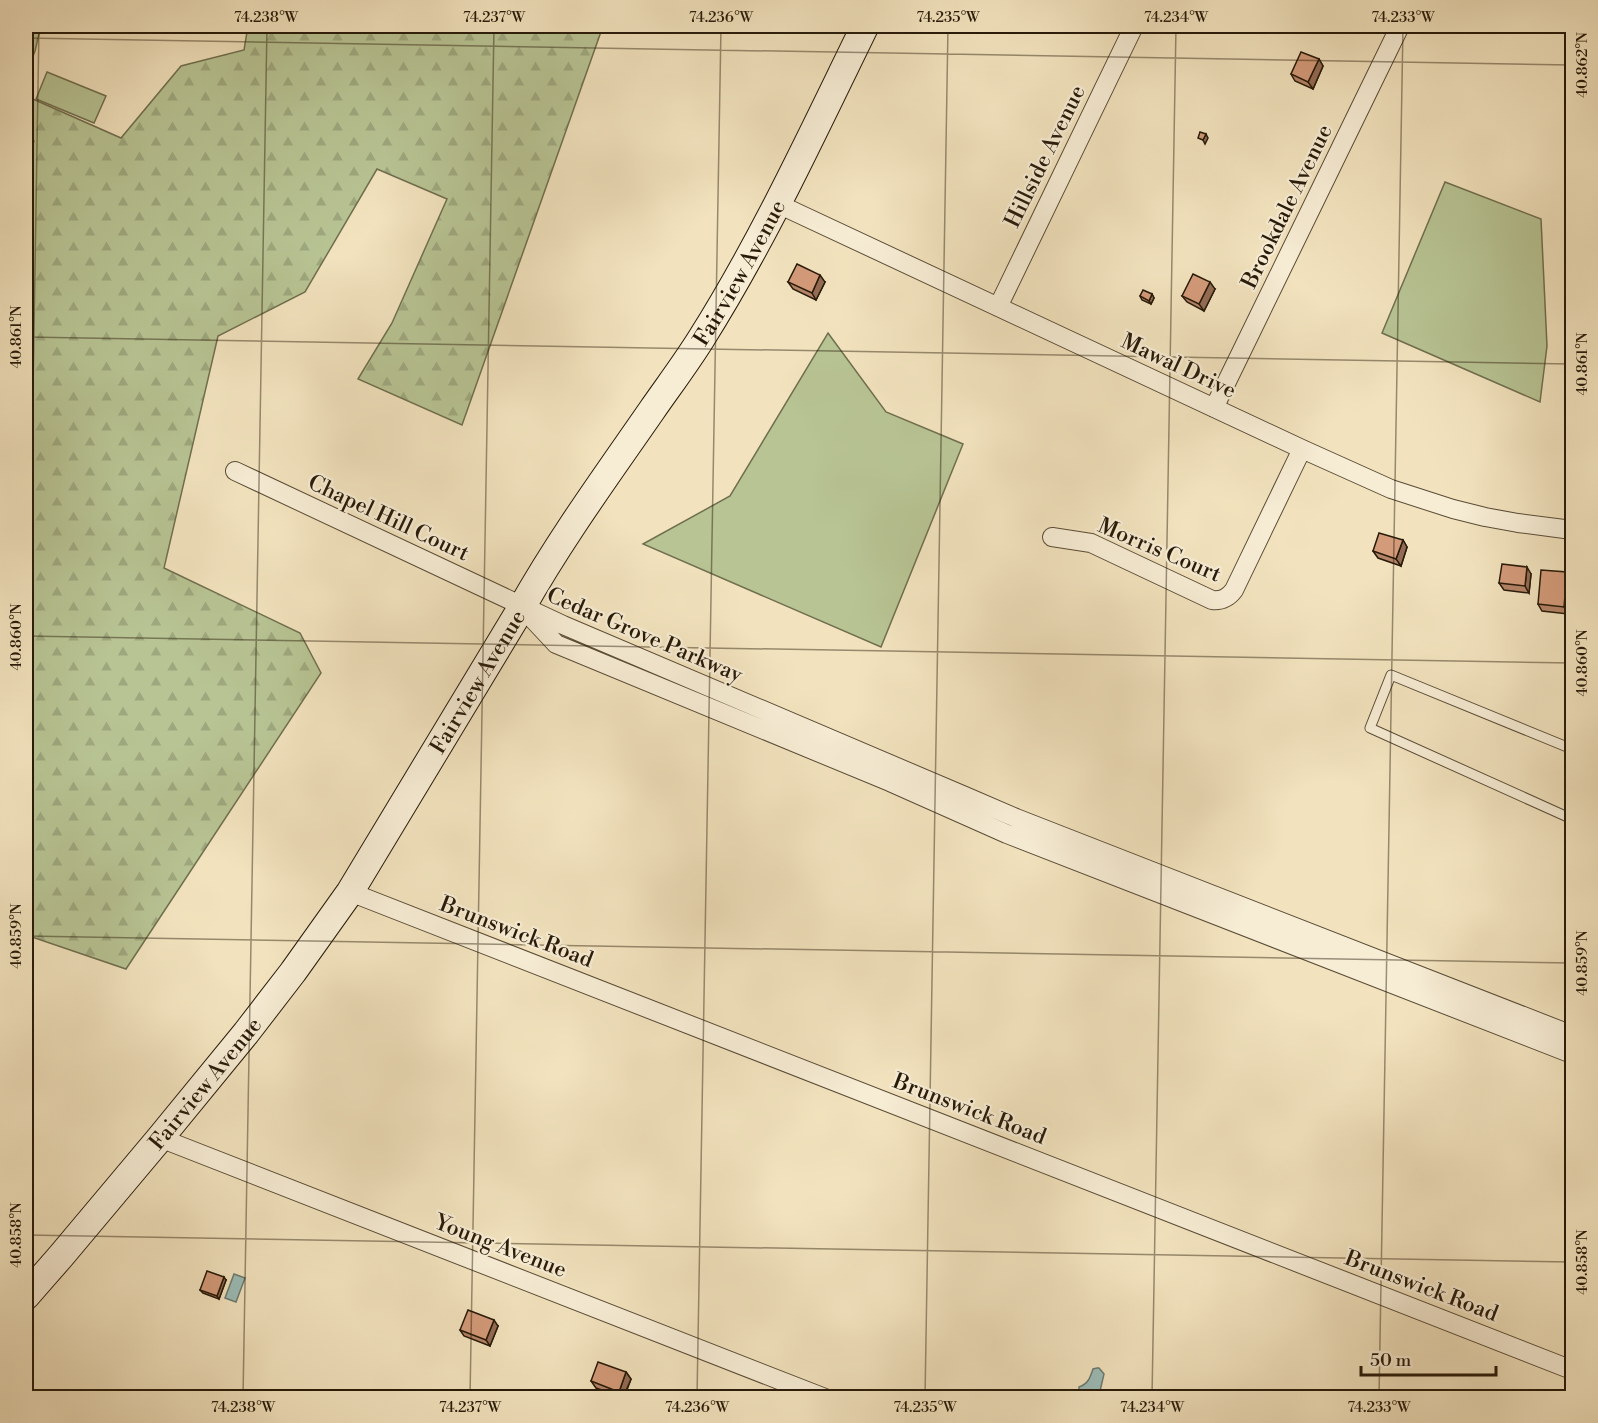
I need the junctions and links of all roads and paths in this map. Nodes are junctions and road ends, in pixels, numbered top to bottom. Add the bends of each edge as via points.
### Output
1 (865, 26) edge
2 (1134, 26) edge
3 (1400, 26) edge
4 (778, 204) junction
5 (998, 307) junction
6 (1214, 408) junction
7 (1302, 449) junction
8 (235, 471) dead end
9 (1572, 530) edge
10 (1052, 537) dead end
11 (522, 607) junction
12 (1572, 749) edge
13 (1572, 819) edge
14 (350, 892) junction
15 (1393, 975) junction
16 (1572, 1035) edge
17 (1572, 1054) edge
18 (160, 1138) junction
19 (26, 1296) edge
20 (1572, 1370) edge
21 (825, 1398) edge

1 - 4 main road, Fairview Avenue
2 - 5 street, Hillside Avenue
3 - 6 street, Brookdale Avenue
4 - 5 street, Mawal Drive
4 - 11 main road, Fairview Avenue via 699,342 592,496
5 - 6 street, Mawal Drive
6 - 7 street, Mawal Drive
7 - 9 street, Mawal Drive via 1391,489 1453,509
7 - 10 street, Morris Court via 1234,590 1225,599 1212,600 1091,543
8 - 11 street, Chapel Hill Court
11 - 14 main road, Fairview Avenue
11 - 15 street, Cedar Grove Parkway via 749,714 962,805
12 - 13 lane via 1391,675 1370,728
14 - 18 main road, Fairview Avenue via 293,972
14 - 20 street, Brunswick Road
15 - 16 street, Cedar Grove Parkway
15 - 17 street, Cedar Grove Parkway
18 - 19 main road, Fairview Avenue
18 - 21 street, Young Avenue

